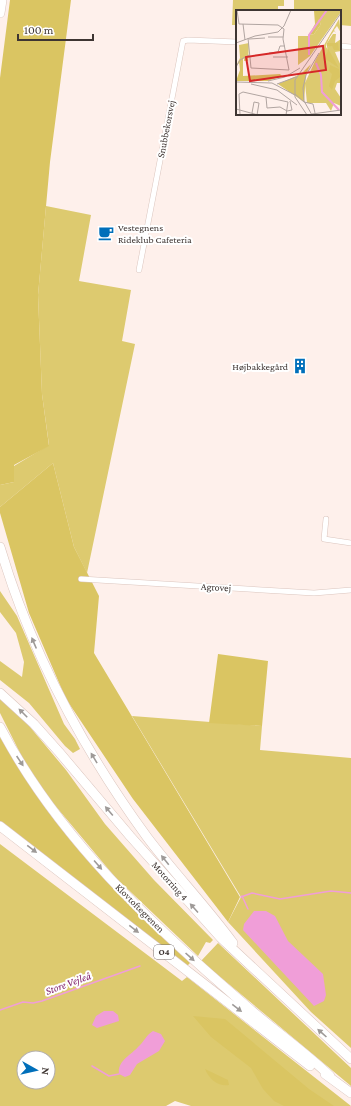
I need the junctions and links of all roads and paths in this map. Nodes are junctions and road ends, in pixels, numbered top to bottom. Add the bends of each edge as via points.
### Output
1 (2, 0) edge
2 (0, 13) edge
3 (236, 42) edge
4 (341, 46) edge
5 (351, 47) edge
6 (139, 270) dead end
7 (326, 519) dead end
8 (351, 543) edge
9 (0, 547) edge
10 (81, 579) dead end
11 (351, 590) edge
12 (0, 693) edge
13 (0, 728) edge
14 (0, 826) edge
15 (242, 955) junction
16 (351, 1059) edge
17 (330, 1076) junction
18 (351, 1093) edge

1 - 2 highway
3 - 6 street, Snubbekorsvej via 183,41
4 - 5 street
7 - 8 street via 324,539
15 -> 9 highway via 147,837 80,734 48,674 26,625
10 - 11 street, Agrovej via 314,592
15 -> 12 highway, Motorring 4 via 221,938 175,887 34,724
13 -> 17 highway, Klovtoftegrenen via 41,792 98,866 191,958
14 -> 17 highway, O4 via 314,1069
16 -> 15 highway, Motorring 4
17 - 18 highway, O4

